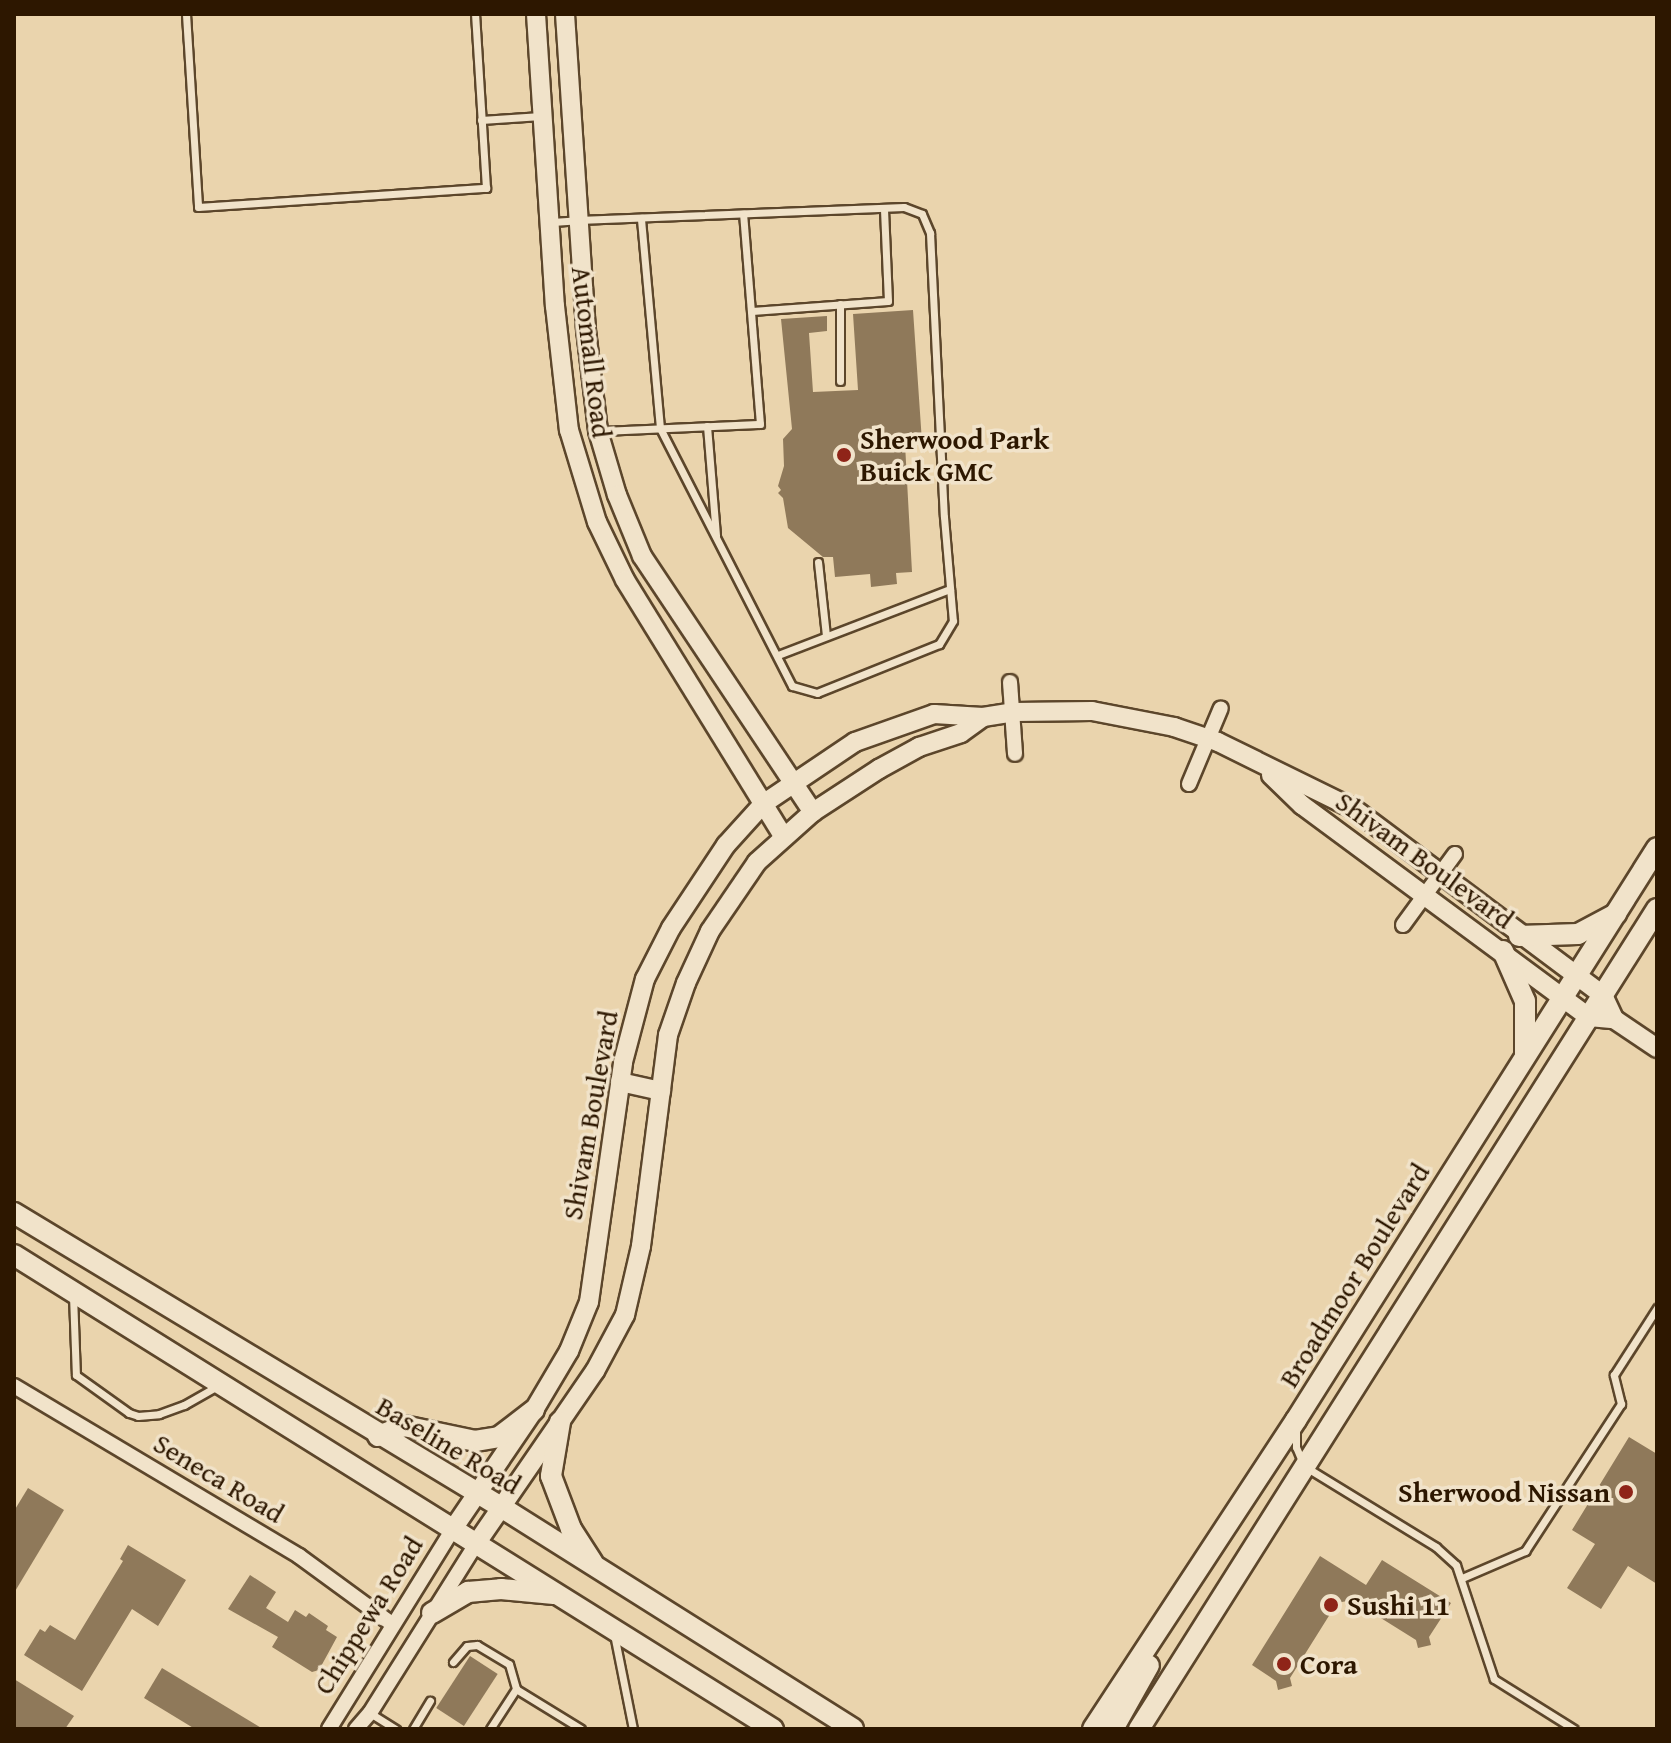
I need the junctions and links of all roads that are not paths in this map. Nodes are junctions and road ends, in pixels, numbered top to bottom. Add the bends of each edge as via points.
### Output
1 (186, 14) edge
2 (475, 14) edge
3 (536, 14) edge
4 (565, 14) edge
5 (543, 116) junction
6 (481, 120) junction
7 (884, 208) junction
8 (743, 214) junction
9 (641, 218) junction
10 (578, 220) junction
11 (550, 223) junction
12 (840, 304) junction
13 (752, 311) junction
14 (840, 381) dead end
15 (707, 426) junction
16 (660, 428) junction
17 (598, 431) junction
18 (716, 539) junction
19 (818, 562) dead end
20 (950, 589) junction
21 (826, 636) junction
22 (778, 655) junction
23 (1010, 682) dead end
24 (1221, 708) dead end
25 (1015, 712) junction
26 (983, 717) junction
27 (1209, 739) junction
28 (1015, 754) dead end
29 (1258, 762) junction
30 (794, 781) junction
31 (1189, 784) dead end
32 (763, 804) junction
33 (813, 812) junction
34 (783, 836) junction
35 (1657, 848) edge
36 (1455, 854) dead end
37 (1440, 874) junction
38 (1425, 893) junction
39 (1657, 909) edge
40 (1616, 914) junction
41 (1403, 925) dead end
42 (1519, 936) junction
43 (1503, 951) junction
44 (1577, 977) junction
45 (1603, 995) junction
46 (1566, 997) junction
47 (1589, 1017) junction
48 (1614, 1019) junction
49 (1657, 1048) edge
50 (1524, 1059) junction
51 (620, 1082) junction
52 (661, 1091) junction
53 (14, 1213) edge
54 (14, 1255) edge
55 (73, 1293) junction
56 (1657, 1308) edge
57 (219, 1385) junction
58 (14, 1386) edge
59 (534, 1410) junction
60 (1296, 1420) junction
61 (560, 1422) junction
62 (378, 1436) junction
63 (1304, 1466) junction
64 (477, 1493) junction
65 (501, 1507) junction
66 (453, 1529) junction
67 (476, 1544) junction
68 (598, 1570) junction
69 (1462, 1578) junction
70 (558, 1594) junction
71 (432, 1613) junction
72 (392, 1624) junction
73 (613, 1628) junction
74 (1154, 1637) junction
75 (453, 1662) dead end
76 (516, 1689) junction
77 (430, 1701) dead end
78 (1108, 1706) junction
79 (370, 1713) junction
80 (329, 1729) edge
81 (356, 1729) edge
82 (396, 1729) edge
83 (413, 1729) edge
84 (490, 1729) edge
85 (581, 1729) edge
86 (633, 1729) edge
87 (773, 1729) edge
88 (853, 1729) edge
89 (1083, 1729) edge
90 (1093, 1729) edge
91 (1113, 1729) edge
92 (1139, 1729) edge
93 (1574, 1729) edge

1 - 6 lane via 198,207 486,188
2 - 6 lane
3 - 5 street, Automall Road
4 - 10 street, Automall Road
5 - 6 lane
5 - 11 street, Automall Road
7 - 8 lane
7 - 12 lane via 888,301
7 - 20 lane via 904,207 922,214 930,233
8 - 9 lane
8 - 13 lane
9 - 10 lane
9 - 16 lane
10 - 11 lane
10 - 17 street, Automall Road
11 - 32 street, Automall Road via 569,430 597,522 625,580
12 - 13 lane
12 - 14 lane
13 - 15 lane via 760,424
15 - 16 lane
15 - 18 lane
16 - 17 lane
16 - 18 lane
17 - 30 street, Automall Road via 642,556
18 - 22 lane
19 - 21 lane
20 - 21 lane
20 - 22 lane via 953,621 939,644 817,693 792,686
21 - 22 lane
23 - 25 street
24 - 27 street
25 - 26 street, Shivam Boulevard
25 - 27 street, Shivam Boulevard via 1092,711
25 - 28 street
26 - 30 street, Shivam Boulevard via 934,714 855,742
26 - 33 street, Shivam Boulevard via 961,733 919,747 879,769
27 - 29 street, Shivam Boulevard
27 - 31 street
29 - 37 street, Shivam Boulevard via 1354,809
29 - 38 street, Shivam Boulevard via 1302,805
30 - 32 street, Shivam Boulevard
30 - 33 street, Automall Road
32 - 34 street, Automall Road
32 - 51 street, Shivam Boulevard via 726,845 671,928 645,979
33 - 34 street, Shivam Boulevard
34 - 52 street, Shivam Boulevard via 757,862 710,931 668,1035
35 - 40 main road, Broadmoor Boulevard
36 - 37 street
37 - 38 street
37 - 42 street, Shivam Boulevard
38 - 41 street
38 - 43 street, Shivam Boulevard
39 - 45 main road
40 - 42 main road via 1578,934
40 - 44 main road, Broadmoor Boulevard
42 - 44 street, Shivam Boulevard
43 - 46 street, Shivam Boulevard
43 - 50 main road via 1526,1009
44 - 45 street, Shivam Boulevard
44 - 46 main road, Broadmoor Boulevard
45 - 47 main road
45 - 48 street
46 - 47 street, Shivam Boulevard
46 - 50 main road, Broadmoor Boulevard
47 - 48 street
47 - 63 main road
48 - 49 street
50 - 60 main road, Broadmoor Boulevard
51 - 52 street
51 - 59 street, Shivam Boulevard via 589,1302 569,1351
52 - 61 street, Shivam Boulevard via 641,1246 625,1315
53 - 62 main road, Baseline Road
54 - 55 main road
55 - 57 main road
55 - 57 lane via 76,1375 129,1413 159,1414
56 - 69 lane via 1614,1375 1621,1404 1525,1551
57 - 66 main road
58 - 72 street, Seneca Road via 299,1556
59 - 62 main road via 499,1437 475,1441 404,1426
59 - 64 street, Shivam Boulevard
60 - 63 lane via 1296,1447
60 - 74 main road, Broadmoor Boulevard
61 - 65 street, Shivam Boulevard
61 - 68 main road via 551,1476 571,1529
62 - 64 main road, Baseline Road
63 - 69 lane via 1436,1547
63 - 92 main road
64 - 65 main road, Baseline Road
64 - 66 street, Shivam Boulevard
65 - 67 street, Shivam Boulevard
65 - 68 main road, Baseline Road
66 - 67 main road
66 - 72 street, Chippewa Road
67 - 70 main road
67 - 71 street, Chippewa Road
68 - 88 main road, Baseline Road
69 - 93 lane via 1494,1679
70 - 71 main road via 468,1592
70 - 73 main road
71 - 79 street, Chippewa Road
72 - 80 street, Chippewa Road
73 - 86 lane
73 - 87 main road
74 - 78 main road, Broadmoor Boulevard
74 - 91 main road via 1149,1667
75 - 76 lane via 467,1646 477,1645 509,1664
76 - 84 lane
76 - 85 lane
77 - 83 lane
78 - 89 main road
78 - 90 main road, Broadmoor Boulevard
79 - 81 street, Chippewa Road
79 - 82 lane

